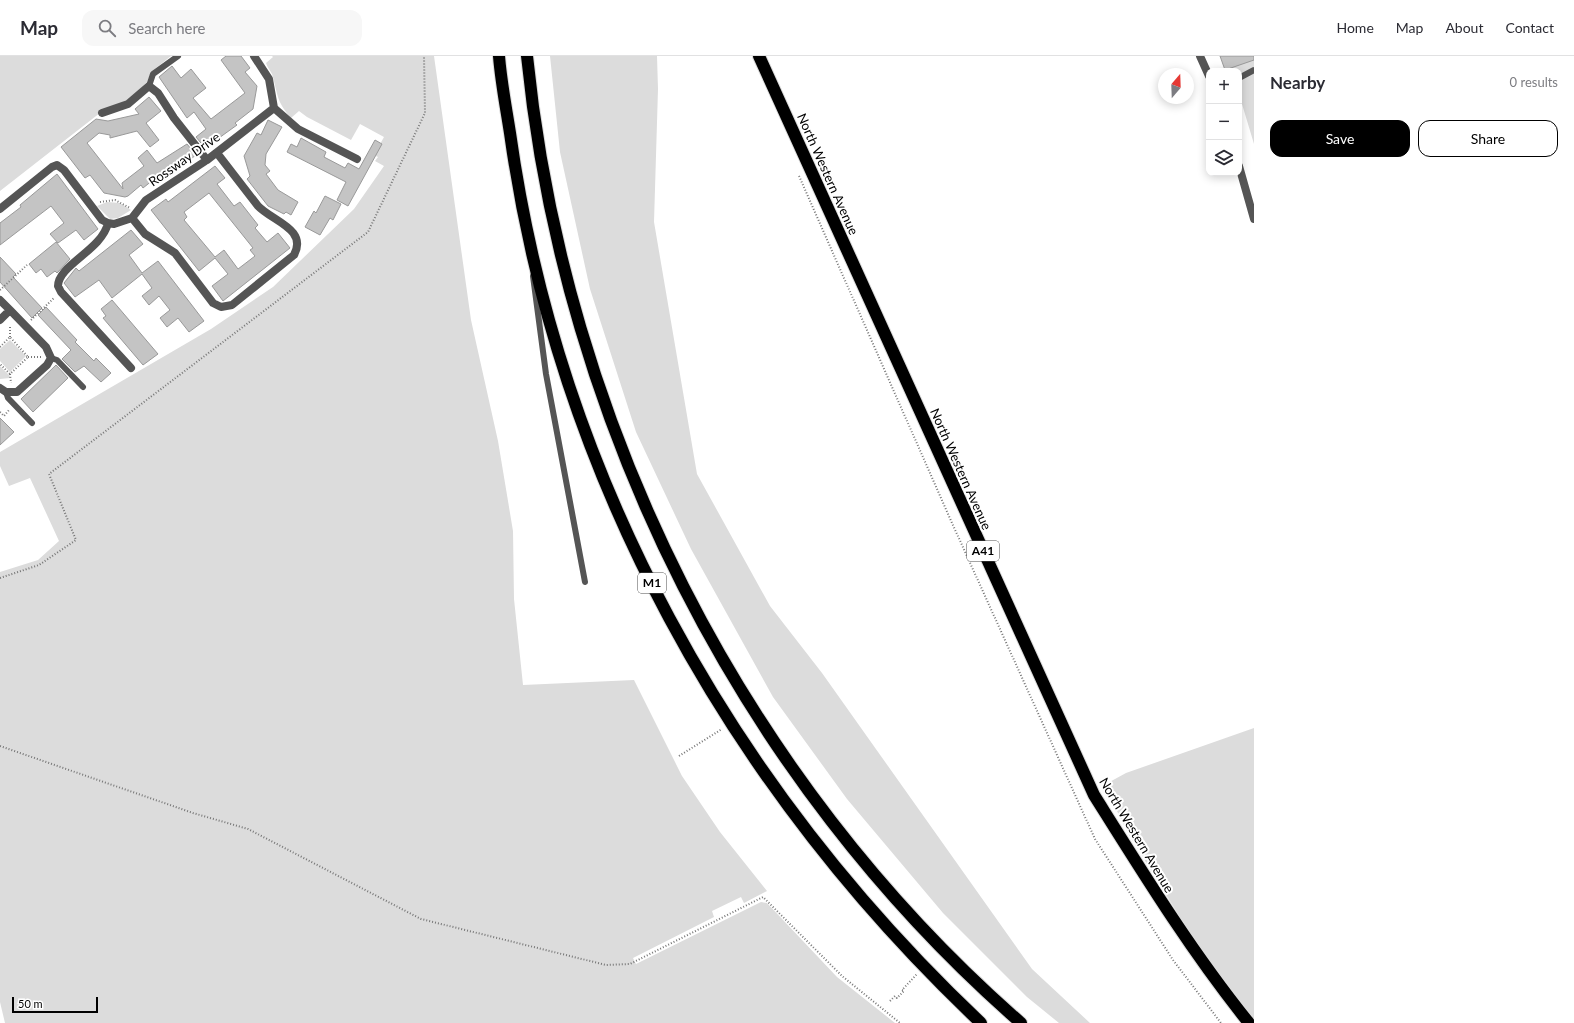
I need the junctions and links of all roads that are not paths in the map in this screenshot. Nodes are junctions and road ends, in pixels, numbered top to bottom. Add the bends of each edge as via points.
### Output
1 (178, 56) edge
2 (254, 56) edge
3 (499, 56) edge
4 (527, 56) edge
5 (759, 56) edge
6 (1200, 56) edge
7 (1206, 69) edge
8 (1254, 70) edge
9 (1242, 76) edge
10 (148, 86) junction
11 (274, 108) junction
12 (102, 113) dead end
13 (216, 153) junction
14 (357, 159) dead end
15 (207, 160) junction
16 (1242, 176) edge
17 (0, 208) edge
18 (134, 215) junction
19 (1254, 219) edge
20 (108, 224) junction
21 (528, 237) junction
22 (0, 300) edge
23 (10, 310) junction
24 (0, 320) edge
25 (51, 358) junction
26 (131, 368) dead end
27 (83, 387) dead end
28 (3, 390) edge
29 (32, 423) dead end
30 (585, 582) dead end
31 (981, 1023) edge
32 (1022, 1023) edge
33 (1249, 1023) edge

1 - 10 lane via 153,74
2 - 11 street via 269,79
3 - 21 highway, M1 via 515,172
4 - 32 highway, M1 via 544,178 589,356 632,476 695,609 772,737 841,833 932,936 997,1002
5 - 33 highway, North Western Avenue / A41 via 1094,795 1161,902 1216,982
6 - 7 street
8 - 9 lane
10 - 12 street via 128,104
10 - 15 street via 158,93
11 - 13 street, Rossway Drive
11 - 14 street via 298,128
13 - 15 street, Rossway Drive
13 - 18 street via 265,214 293,231 298,240 294,255 232,305 221,307 213,303 175,253 145,234
15 - 18 street, Rossway Drive via 146,200
16 - 19 street
17 - 20 street via 52,166 57,165 64,170 102,220
18 - 20 street, Rossway Drive
20 - 26 street via 103,236 61,274 58,280 61,292
21 - 30 lane via 546,374
21 - 31 highway, M1 via 563,367 608,487 631,542 682,643 731,724 784,802 857,895 937,981
22 - 23 street
23 - 24 street
23 - 25 street via 46,347
25 - 27 lane via 57,360
25 - 28 street via 47,365 17,392
28 - 29 lane

